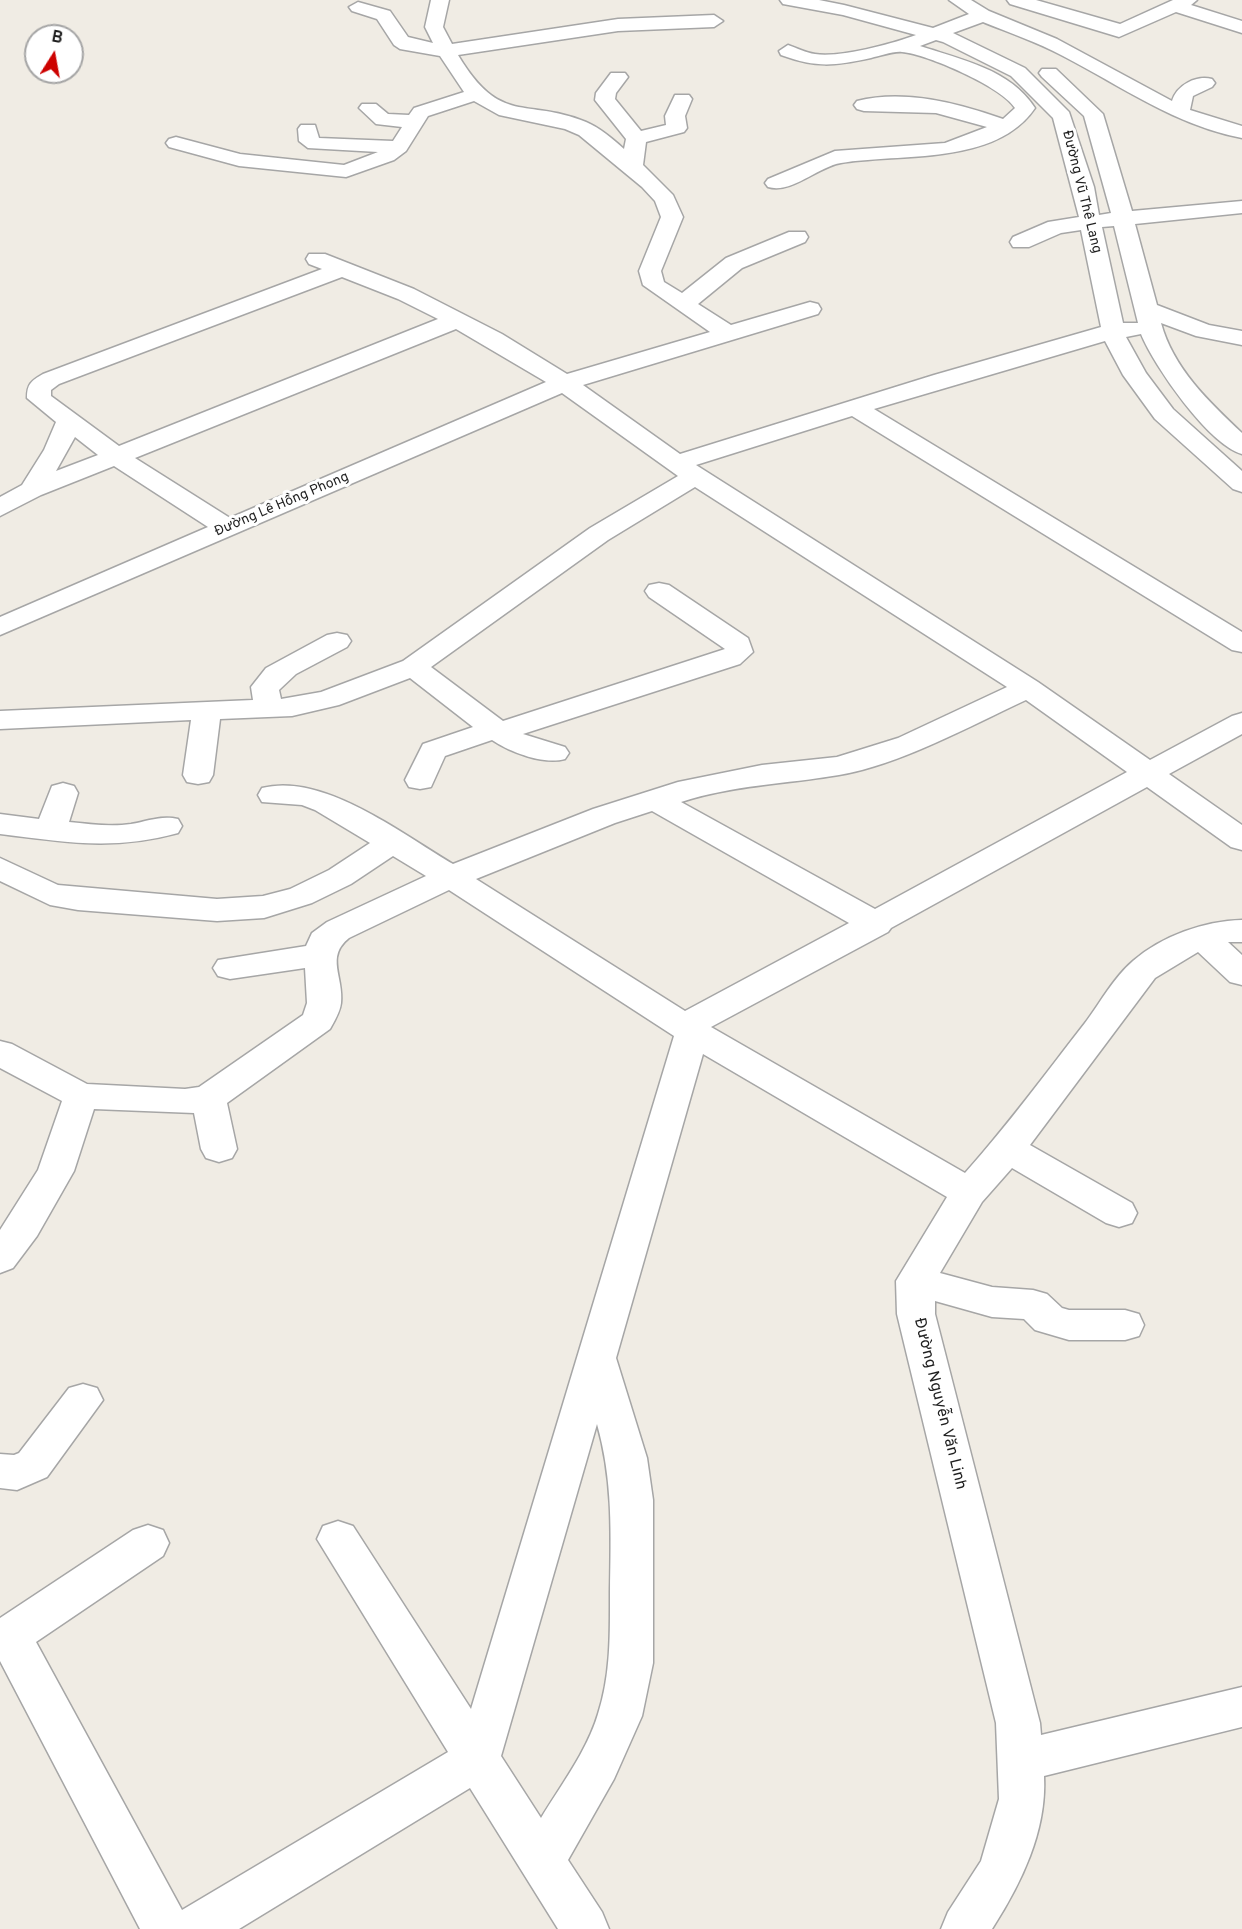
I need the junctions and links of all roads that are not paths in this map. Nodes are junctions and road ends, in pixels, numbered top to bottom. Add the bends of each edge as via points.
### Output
1 (440, 0) edge
2 (789, 0) edge
3 (853, 0) edge
4 (958, 0) edge
5 (1016, 0) edge
6 (1227, 0) edge
7 (1187, 6) edge
8 (358, 7) dead end
9 (1045, 10) junction
10 (991, 18) junction
11 (714, 21) dead end
12 (434, 27) junction
13 (1242, 27) edge
14 (468, 29) dead end
15 (944, 30) junction
16 (1117, 32) junction
17 (903, 46) junction
18 (446, 51) junction
19 (788, 51) dead end
20 (1069, 51) junction
21 (1036, 63) junction
22 (815, 64) junction
23 (1012, 69) junction
24 (867, 72) dead end
25 (618, 77) dead end
26 (1205, 83) dead end
27 (477, 94) junction
28 (628, 97) dead end
29 (682, 99) dead end
30 (864, 105) dead end
31 (369, 108) dead end
32 (1180, 111) junction
33 (617, 116) junction
34 (414, 121) junction
35 (1005, 126) junction
36 (308, 129) dead end
37 (1242, 132) edge
38 (636, 138) junction
39 (816, 140) dead end
40 (176, 143) dead end
41 (399, 147) junction
42 (1071, 147) junction
43 (1103, 148) junction
44 (835, 157) junction
45 (632, 168) junction
46 (775, 183) dead end
47 (1242, 207) edge
48 (1124, 219) junction
49 (1090, 222) junction
50 (797, 237) dead end
51 (1021, 242) dead end
52 (317, 259) dead end
53 (342, 269) junction
54 (683, 304) junction
55 (810, 309) dead end
56 (1148, 318) junction
57 (457, 320) junction
58 (1113, 331) junction
59 (728, 333) junction
60 (1242, 338) edge
61 (564, 383) junction
62 (854, 407) junction
63 (69, 420) junction
64 (1232, 426) edge
65 (1242, 446) edge
66 (117, 457) junction
67 (686, 469) junction
68 (1242, 484) edge
69 (32, 490) junction
70 (0, 508) edge
71 (229, 529) junction
72 (659, 591) dead end
73 (0, 627) edge
74 (337, 641) dead end
75 (1242, 644) edge
76 (413, 667) junction
77 (1028, 688) junction
78 (273, 708) junction
79 (207, 711) junction
80 (0, 720) edge
81 (1242, 722) edge
82 (498, 731) junction
83 (554, 753) dead end
84 (1149, 774) junction
85 (198, 775) dead end
86 (420, 780) dead end
87 (63, 793) dead end
88 (273, 795) dead end
89 (655, 800) junction
90 (0, 824) edge
91 (167, 826) dead end
92 (51, 830) junction
93 (1242, 840) edge
94 (400, 847) junction
95 (0, 868) edge
96 (451, 877) junction
97 (369, 883) dead end
98 (877, 924) junction
99 (1242, 931) edge
100 (1202, 937) junction
101 (320, 955) junction
102 (230, 968) dead end
103 (1242, 974) edge
104 (688, 1030) junction
105 (0, 1054) edge
106 (81, 1096) junction
107 (208, 1098) junction
108 (219, 1149) dead end
109 (1008, 1149) junction
110 (969, 1192) junction
111 (1119, 1213) dead end
112 (0, 1258) edge
113 (915, 1281) junction
114 (1125, 1324) dead end
115 (596, 1358) junction
116 (83, 1400) dead end
117 (0, 1471) edge
118 (338, 1539) dead end
119 (148, 1543) dead end
120 (5, 1639) edge
121 (1242, 1707) edge
122 (478, 1759) junction
123 (1020, 1761) junction
124 (542, 1860) junction
125 (166, 1929) edge
126 (195, 1929) edge
127 (585, 1929) edge
128 (965, 1929) edge

1 - 12 street
2 - 15 street, Đường Vũ Thê Lang
3 - 15 street, Đường Vũ Thê Lang
4 - 10 street
5 - 9 street
6 - 7 street
7 - 13 street
7 - 16 street
8 - 18 street via 384,15 407,45
9 - 10 street
9 - 16 street
10 - 15 street
10 - 20 street
11 - 18 street via 618,25
12 - 14 street
12 - 18 street
15 - 17 street
15 - 21 street, Đường Vũ Thê Lang via 968,30
15 - 23 street, Đường Vũ Thê Lang via 950,38
16 - 20 street
17 - 22 street
17 - 35 street via 1011,89 1022,98 1025,108
18 - 27 street
19 - 22 street
20 - 21 street
20 - 32 street
21 - 23 street
21 - 43 street, Đường Vũ Thê Lang via 1094,114
22 - 24 street
23 - 42 street, Đường Vũ Thê Lang via 1062,116
25 - 33 street via 605,100
26 - 32 street via 1184,91
27 - 34 street via 434,106
27 - 45 street via 505,110 580,127 601,138
28 - 33 street
29 - 38 street via 675,116 677,128
30 - 35 street via 947,107
31 - 34 street via 383,120
32 - 37 street
33 - 38 street
34 - 41 street
35 - 44 street via 945,149
36 - 41 street via 309,141 315,144
38 - 45 street
39 - 44 street
40 - 41 street via 239,160 329,171 359,168
42 - 43 street
42 - 49 street, Đường Vũ Thê Lang
43 - 48 street, Đường Vũ Thê Lang
44 - 46 street
45 - 54 street via 664,200 672,217 650,272 654,285
47 - 48 street
48 - 49 street
48 - 56 street, Đường Vũ Thê Lang
49 - 51 street via 1056,227
49 - 58 street, Đường Vũ Thê Lang
50 - 54 street via 734,263
52 - 53 street
53 - 57 street via 406,294
53 - 63 street via 51,379 39,387 39,398
54 - 59 street
55 - 59 street, Đường Lê Hồng Phong
56 - 58 street
56 - 60 street
56 - 64 street, Đường Vũ Thê Lang via 1173,373
57 - 61 street
57 - 66 street
58 - 62 street
58 - 68 street, Đường Vũ Thê Lang via 1135,375 1164,414
59 - 61 street, Đường Lê Hồng Phong
61 - 67 street
61 - 71 street, Đường Lê Hồng Phong
62 - 67 street
62 - 75 street
63 - 66 street
63 - 69 street via 57,450
64 - 65 street, Đường Vũ Thê Lang
66 - 69 street
66 - 71 street
67 - 76 street
67 - 77 street
69 - 70 street
71 - 73 street, Đường Lê Hồng Phong
72 - 82 street via 738,644 739,652
74 - 78 street via 276,674 265,685 264,694
76 - 78 street via 329,699
76 - 82 street
77 - 84 street
77 - 89 street via 908,744 840,766 762,774
78 - 79 street
79 - 80 street
79 - 85 street
81 - 84 street
82 - 83 street via 513,741
82 - 86 street via 433,750
84 - 93 street
84 - 98 street
87 - 92 street
88 - 94 street via 304,795 326,804
89 - 96 street via 604,816
89 - 98 street
90 - 92 street
91 - 92 street via 130,834
94 - 95 street via 301,896 264,907 217,910 50,894
94 - 96 street
94 - 97 street
96 - 101 street via 339,930 324,941
96 - 104 street
98 - 104 street
99 - 100 street
100 - 103 street
100 - 109 street via 1172,950 1143,970
101 - 102 street
101 - 107 street via 324,1003 318,1021
104 - 110 street
104 - 115 street
105 - 106 street
106 - 107 street via 185,1102
106 - 112 street via 56,1171
107 - 108 street
109 - 110 street
109 - 111 street
110 - 113 street
113 - 114 street via 992,1302 1033,1305 1049,1319 1069,1325
113 - 123 street, Đường Nguyễn Văn Linh via 916,1314 1018,1723
115 - 122 street
115 - 124 street via 627,1458 632,1500 631,1663 615,1726 598,1764
116 - 117 street via 33,1465 17,1473
118 - 122 street
119 - 120 street
120 - 125 street
121 - 123 street
122 - 124 street
122 - 126 street
123 - 128 street, Đường Nguyễn Văn Linh via 1022,1799 1002,1871
124 - 127 street

